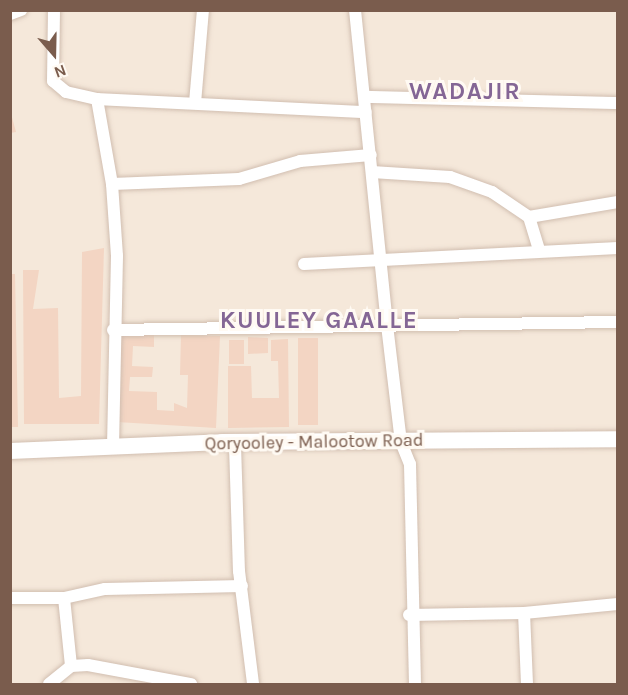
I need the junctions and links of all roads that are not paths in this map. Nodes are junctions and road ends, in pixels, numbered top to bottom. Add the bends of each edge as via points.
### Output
1 (21, 10) edge
2 (54, 10) edge
3 (202, 10) edge
4 (356, 10) edge
5 (10, 14) edge
6 (368, 97) junction
7 (97, 99) junction
8 (195, 103) junction
9 (618, 103) edge
10 (366, 112) junction
11 (371, 155) junction
12 (372, 172) junction
13 (112, 184) junction
14 (618, 202) edge
15 (529, 217) junction
16 (618, 248) edge
17 (539, 250) junction
18 (382, 262) junction
19 (304, 264) dead end
20 (618, 322) edge
21 (387, 325) junction
22 (113, 330) junction
23 (618, 439) edge
24 (401, 442) junction
25 (235, 445) junction
26 (112, 448) junction
27 (10, 451) edge
28 (242, 586) junction
29 (10, 598) edge
30 (64, 598) junction
31 (618, 604) edge
32 (524, 613) junction
33 (410, 615) junction
34 (71, 666) junction
35 (49, 684) edge
36 (191, 684) edge
37 (253, 684) edge
38 (415, 684) edge
39 (527, 684) edge

1 - 5 street
2 - 7 street via 53,81 66,92
3 - 8 street
4 - 6 street
6 - 9 street
6 - 10 street
7 - 8 street
7 - 13 street
8 - 10 street
10 - 11 street
11 - 12 street
11 - 13 street via 300,161 239,179
12 - 15 street via 450,177 492,192
12 - 18 street
13 - 22 street via 117,256
14 - 15 street
15 - 17 street
16 - 17 street
17 - 18 street
18 - 19 street
18 - 21 street
20 - 21 street
21 - 22 street
21 - 24 street
22 - 26 street
23 - 24 street, Qoryooley - Malootow Road
24 - 25 street, Qoryooley - Malootow Road
24 - 33 street via 410,464
25 - 26 street, Qoryooley - Malootow Road
25 - 28 street
26 - 27 street, Qoryooley - Malootow Road
28 - 30 street via 105,589
28 - 37 street
29 - 30 street
30 - 34 street
31 - 32 street
32 - 33 street
32 - 39 street
33 - 38 street
34 - 35 street
34 - 36 street via 131,670

